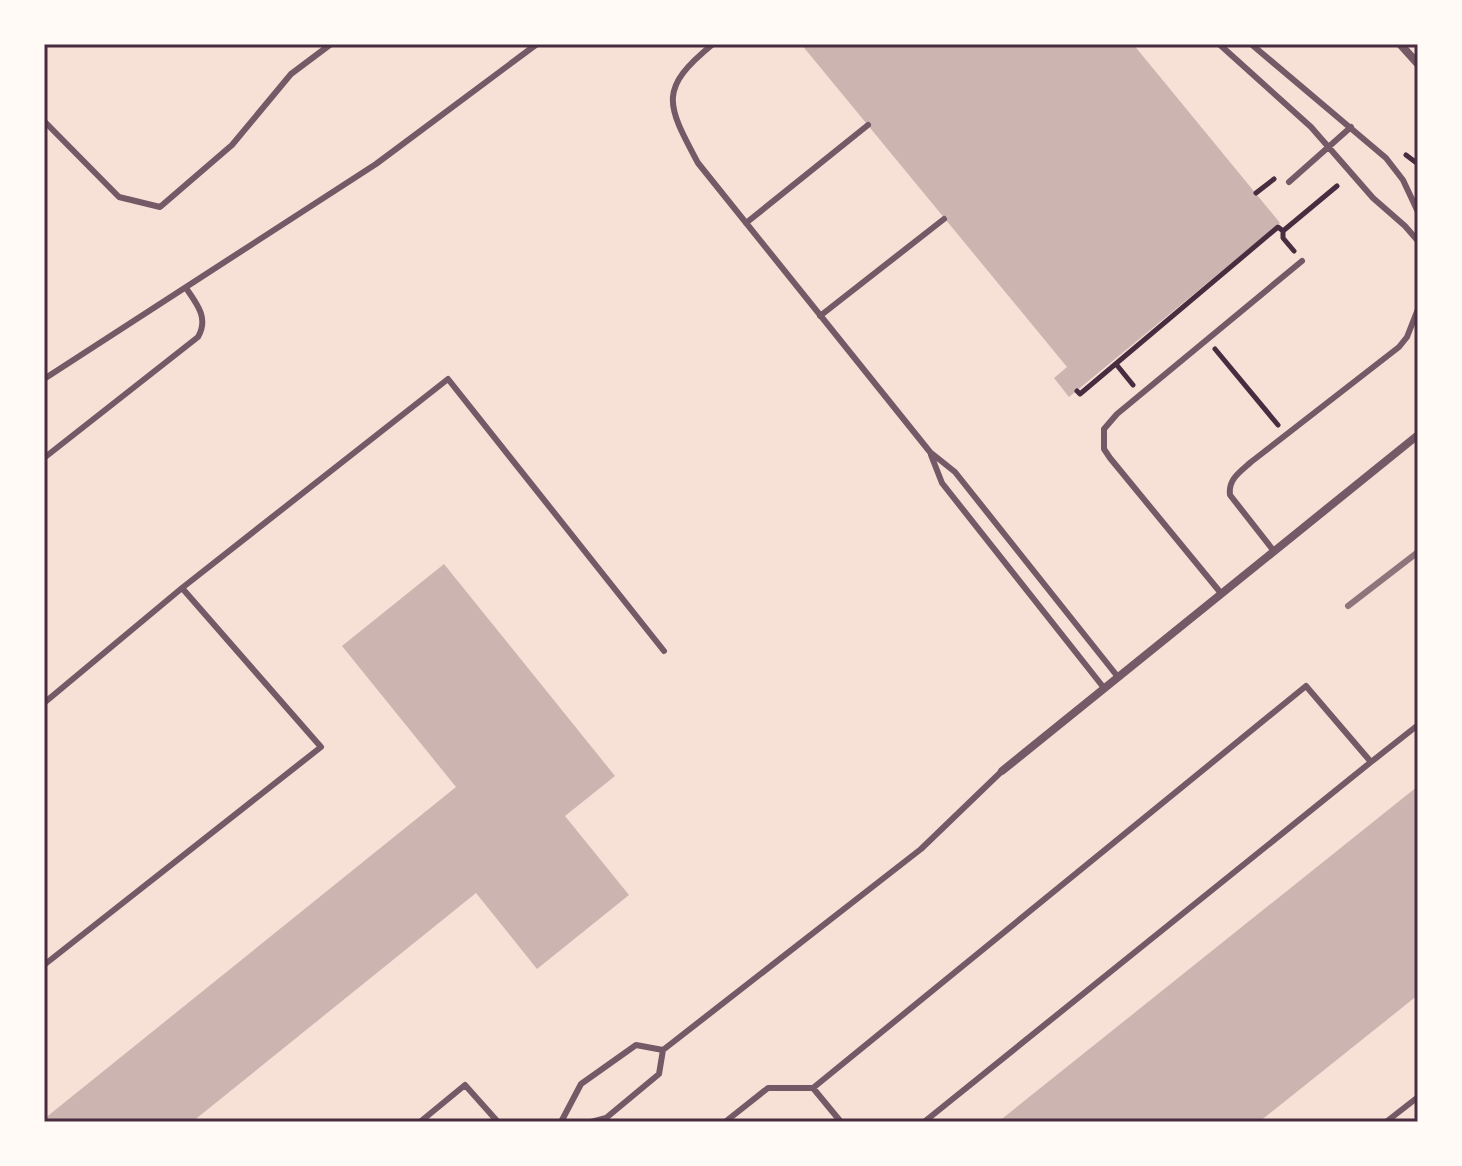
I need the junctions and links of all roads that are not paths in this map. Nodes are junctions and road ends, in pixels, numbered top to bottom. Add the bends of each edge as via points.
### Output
1 (331, 44) edge
2 (537, 44) edge
3 (713, 44) edge
4 (1219, 44) edge
5 (1251, 44) edge
6 (1400, 44) edge
7 (1418, 64) edge
8 (44, 121) edge
9 (868, 125) dead end
10 (1351, 127) junction
11 (1331, 147) junction
12 (1289, 182) dead end
13 (1418, 212) edge
14 (944, 219) dead end
15 (746, 223) junction
16 (1418, 241) edge
17 (1302, 261) dead end
18 (186, 288) junction
19 (1418, 309) edge
20 (820, 316) junction
21 (44, 379) edge
22 (1418, 435) edge
23 (930, 452) junction
24 (44, 458) edge
25 (1273, 550) junction
26 (182, 588) junction
27 (1220, 592) junction
28 (664, 651) dead end
29 (1118, 677) junction
30 (1104, 688) junction
31 (44, 703) edge
32 (1418, 725) edge
33 (1371, 762) junction
34 (1002, 771) joint
35 (44, 965) edge
36 (663, 1050) junction
37 (813, 1088) junction
38 (1418, 1097) edge
39 (420, 1122) edge
40 (498, 1122) edge
41 (561, 1122) edge
42 (591, 1122) edge
43 (725, 1122) edge
44 (841, 1122) edge
45 (924, 1122) edge
46 (1386, 1122) edge

1 - 8 lane via 291,74 232,145 160,207 119,197
2 - 18 lane via 376,164
3 - 15 lane via 678,77 675,113 698,163
4 - 11 lane
5 - 10 lane
6 - 7 street
9 - 15 lane
10 - 11 lane
10 - 13 lane via 1394,168
11 - 12 lane
11 - 16 lane
14 - 20 lane
15 - 20 lane
17 - 27 lane via 1104,429 1104,449
18 - 21 lane
18 - 24 lane via 204,321 198,337
19 - 25 lane via 1399,347 1233,480 1230,495
20 - 23 lane
22 - 25 street
23 - 29 lane via 955,472
23 - 30 lane via 942,483
25 - 27 street
26 - 28 lane via 448,379
26 - 31 lane
26 - 35 lane via 321,747
27 - 29 street
29 - 30 street
30 - 34 street
32 - 33 lane
33 - 37 lane via 1306,686
33 - 45 lane
34 - 36 lane via 921,849
36 - 41 lane via 636,1045 625,1052 581,1084
36 - 42 lane via 659,1074 606,1118
37 - 43 lane via 768,1088
37 - 44 lane
38 - 46 lane
39 - 40 lane via 465,1085

